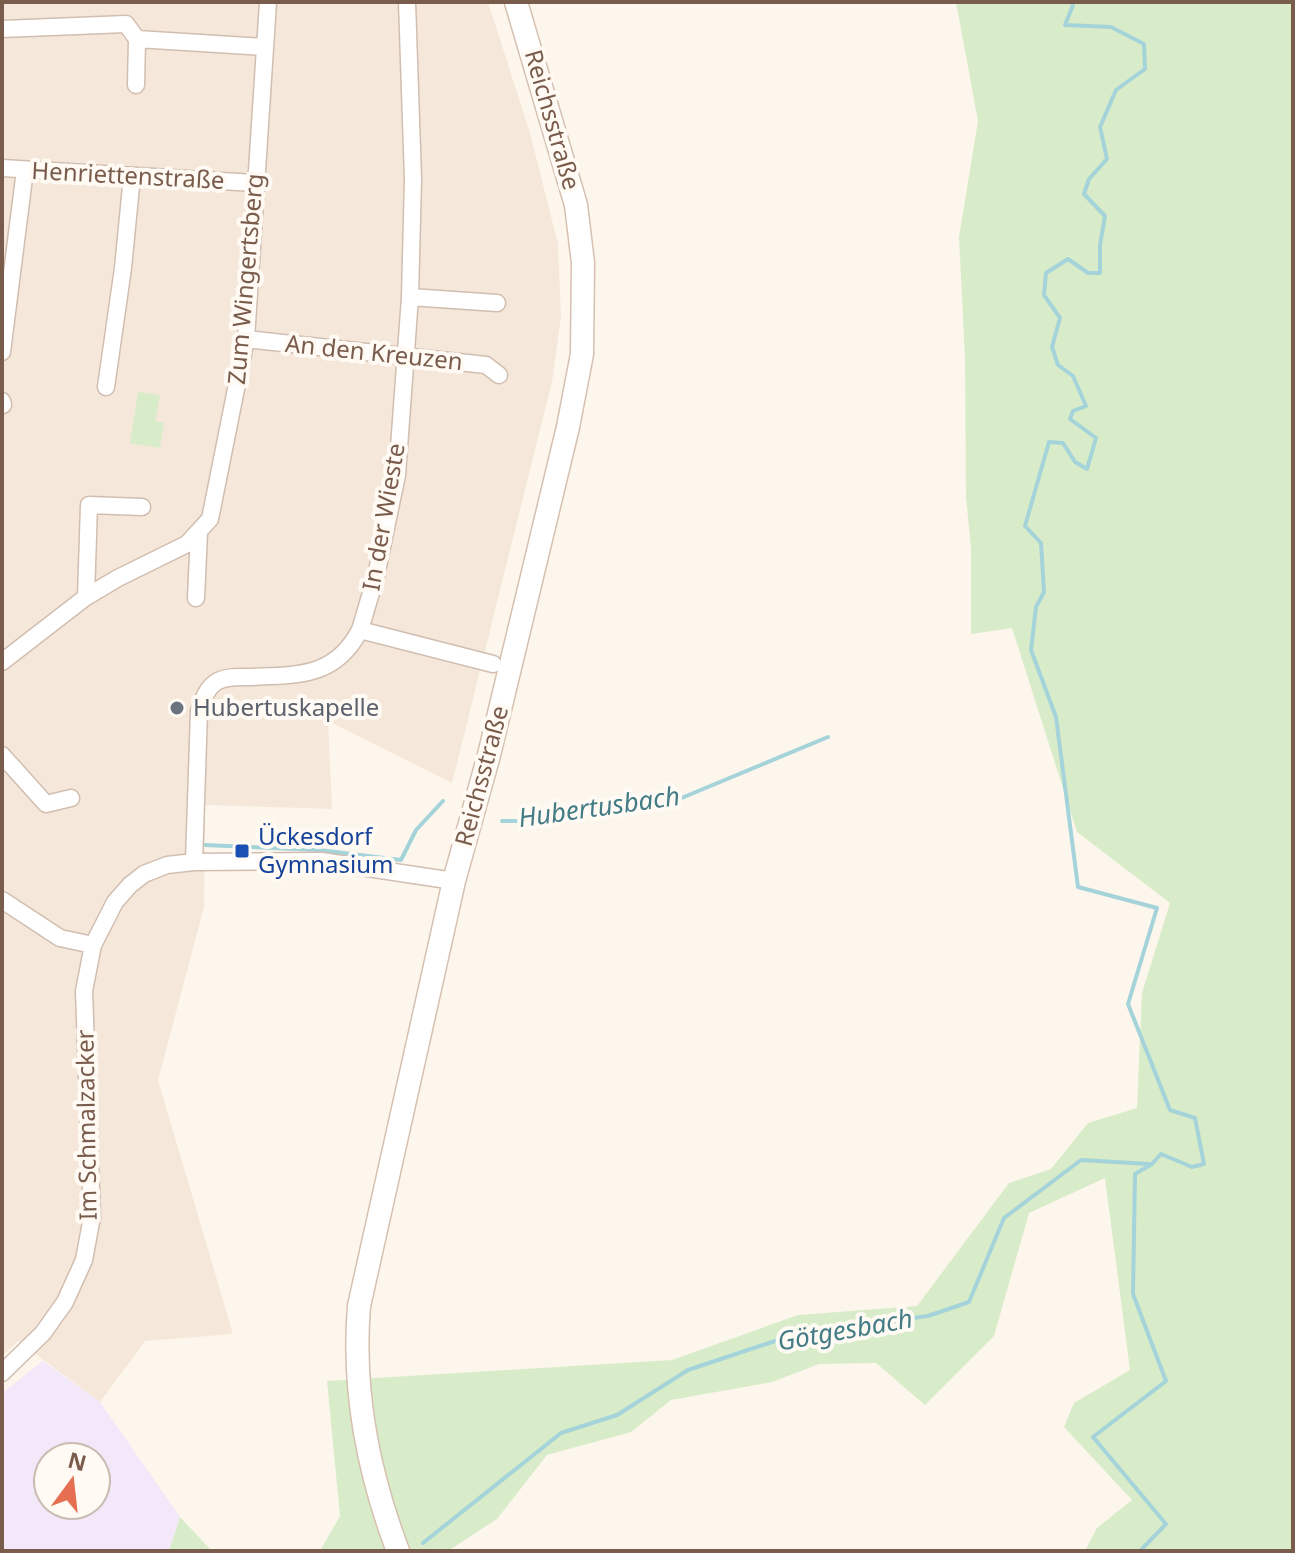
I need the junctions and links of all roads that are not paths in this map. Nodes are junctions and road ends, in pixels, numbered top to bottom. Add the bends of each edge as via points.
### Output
1 (268, 2) edge
2 (407, 2) edge
3 (516, 2) edge
4 (2, 29) edge
5 (137, 39) junction
6 (264, 47) junction
7 (136, 85) dead end
8 (2, 168) edge
9 (25, 170) junction
10 (132, 176) junction
11 (255, 183) junction
12 (410, 297) junction
13 (497, 303) dead end
14 (246, 339) junction
15 (2, 352) edge
16 (405, 356) junction
17 (499, 375) dead end
18 (106, 387) dead end
19 (142, 507) dead end
20 (199, 533) junction
21 (86, 597) junction
22 (196, 598) dead end
23 (360, 630) junction
24 (2, 662) edge
25 (493, 664) dead end
26 (2, 755) edge
27 (71, 798) dead end
28 (194, 862) junction
29 (454, 881) junction
30 (2, 900) edge
31 (93, 945) junction
32 (2, 1373) edge
33 (398, 1551) edge

1 - 6 street, Zum Wingertsberg
2 - 12 street, In der Wieste via 413,179
3 - 29 main road, Reichsstraße via 576,205 583,263 582,354 489,755
4 - 5 street via 126,24
5 - 6 street
5 - 7 street
6 - 11 street, Zum Wingertsberg
8 - 9 street, Henriettenstraße
9 - 10 street, Henriettenstraße
9 - 15 street
10 - 11 street, Henriettenstraße
10 - 18 street
11 - 14 street, Zum Wingertsberg
12 - 13 street
12 - 16 street, In der Wieste
14 - 16 street, An den Kreuzen
14 - 20 street, Zum Wingertsberg via 210,519
16 - 17 street, An den Kreuzen via 486,365
16 - 23 street, In der Wieste via 397,475
19 - 21 street via 89,505
20 - 21 street
20 - 22 street, Zum Wingertsberg
21 - 24 street
23 - 25 street
23 - 28 street via 350,650 326,666 302,675 228,677 206,693 199,711
26 - 27 street via 46,804
28 - 29 street, Im Schmalzacker via 321,861
28 - 31 street, Im Schmalzacker via 167,865 130,885
29 - 33 main road, Reichsstraße via 364,1276 357,1331 369,1460
30 - 31 street via 60,938
31 - 32 street, Im Schmalzacker via 84,991 92,1189 89,1240 65,1302 43,1333

